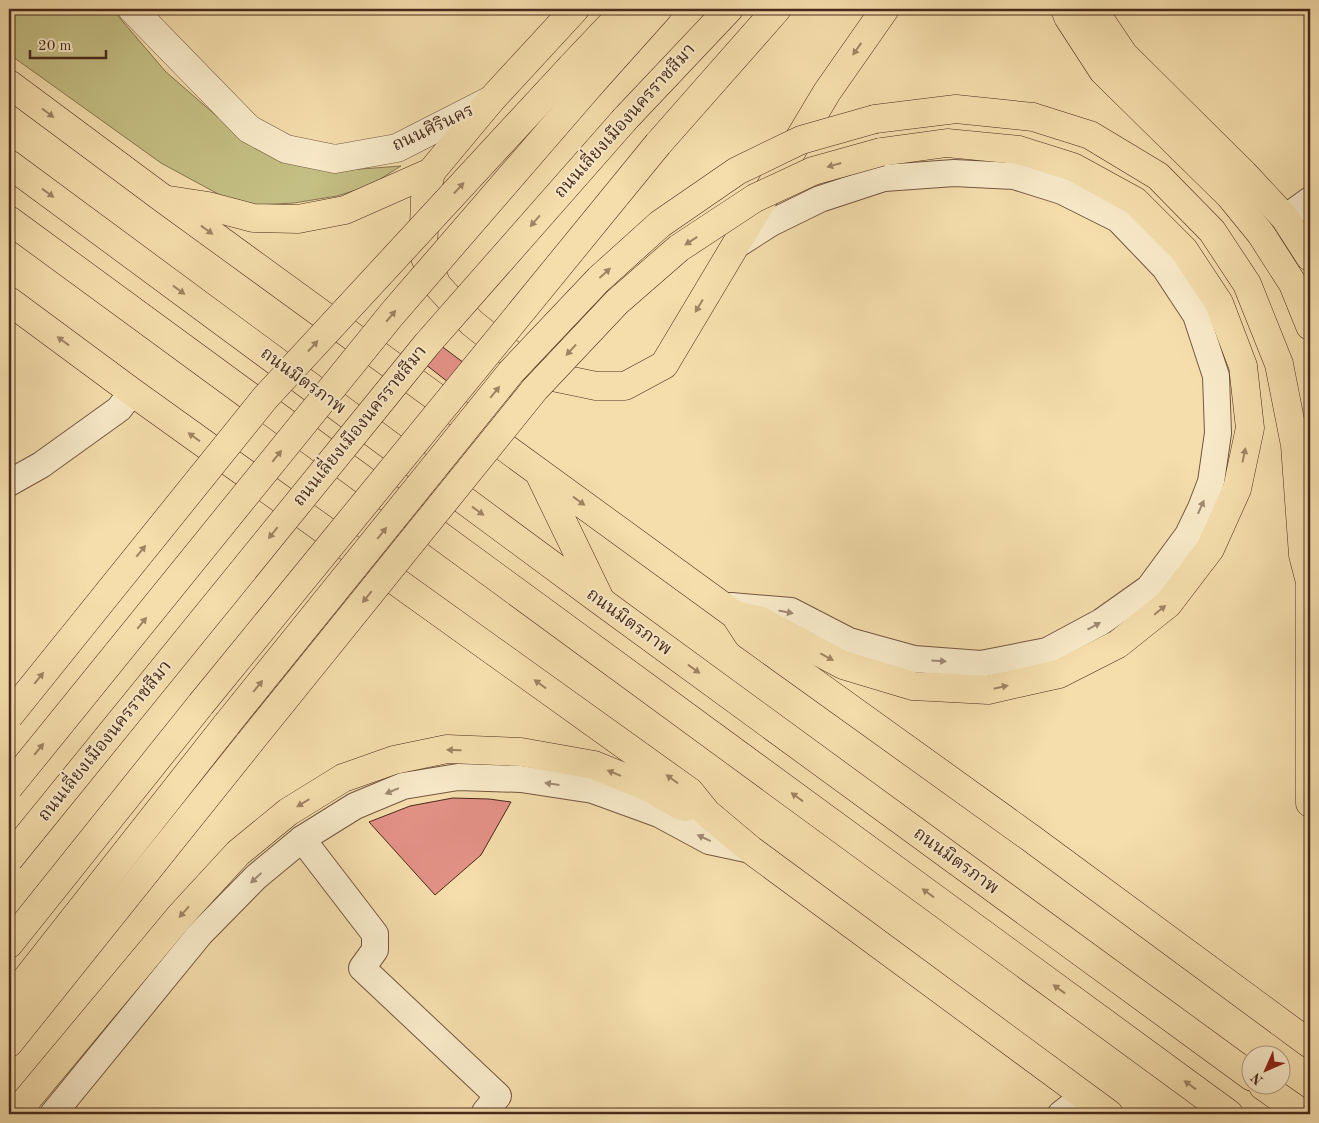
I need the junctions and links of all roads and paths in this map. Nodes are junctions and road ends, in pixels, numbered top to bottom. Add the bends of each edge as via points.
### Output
1 (132, 9) edge
2 (575, 9) edge
3 (626, 9) edge
4 (658, 9) edge
5 (728, 9) edge
6 (777, 9) edge
7 (885, 9) edge
8 (1065, 9) edge
9 (1093, 9) edge
10 (581, 76) junction
11 (9, 84) edge
12 (491, 100) junction
13 (9, 164) edge
14 (431, 172) junction
15 (165, 200) junction
16 (1310, 200) edge
17 (1285, 218) junction
18 (9, 220) edge
19 (735, 246) junction
20 (1310, 257) edge
21 (9, 301) edge
22 (1310, 326) edge
23 (132, 392) junction
24 (537, 470) junction
25 (9, 483) edge
26 (1310, 581) edge
27 (602, 602) junction
28 (728, 610) junction
29 (9, 716) edge
30 (9, 787) edge
31 (1310, 803) edge
32 (707, 812) junction
33 (302, 838) junction
34 (751, 850) junction
35 (9, 859) edge
36 (9, 944) edge
37 (9, 1001) edge
38 (9, 1043) edge
39 (1310, 1044) edge
40 (1242, 1070) edge
41 (1084, 1096) junction
42 (1277, 1096) edge
43 (486, 1112) dead end
44 (15, 1114) edge
45 (53, 1114) edge
46 (1061, 1114) edge
47 (1109, 1114) edge
48 (1230, 1114) edge
49 (1302, 1114) edge

1 - 12 street, ถนนศิรินคร via 249,129 286,149 336,159 397,148
2 - 12 highway
3 - 10 highway
4 - 10 highway
5 -> 35 highway, ถนนเลี่ยงเมืองนครราชสีมา, bridge via 625,118 427,344
6 - 36 highway, bridge via 658,144
7 -> 19 highway via 827,92
8 - 22 highway via 1103,71 1230,196 1261,234 1293,284
9 - 17 highway via 1124,55
29 -> 10 highway, bridge via 264,398
30 -> 10 highway, bridge
11 -> 15 highway
12 - 14 highway
13 -> 27 highway, ถนนมิตรภาพ
14 - 15 highway via 345,210 298,219 253,218 208,206
19 -> 14 highway via 664,365 625,386 596,386 553,377 511,354 472,323 437,285 423,253
15 -> 24 highway
16 - 17 street
17 - 20 highway
48 -> 18 highway
28 -> 19 street via 791,611 849,641 914,659 981,664 1047,651 1102,622 1149,588 1188,535 1198,514 1211,482 1218,433 1216,376 1196,315 1165,268 1118,219 1062,191 1014,176 954,173 884,178 820,199 771,222
23 -> 21 highway
23 - 25 street via 120,409 41,465
32 -> 23 highway via 690,792
24 - 27 highway
24 -> 28 highway
26 - 31 highway
37 -> 26 highway, bridge via 511,372 599,279 660,224 737,171 801,140 875,119 956,109 1033,118 1090,136 1158,176 1212,231 1247,284 1279,364 1295,445 1303,555
27 -> 40 highway, ถนนมิตรภาพ
28 -> 38 highway, bridge via 761,621 843,665 913,686 988,690 1059,674 1118,644 1168,604 1210,549 1237,489 1250,428 1243,366 1218,303 1184,250 1135,201 1073,167 1019,150 947,143 880,152 813,171 755,198 679,248 617,302 535,389
28 - 39 highway via 748,635 1040,844
32 - 34 highway
32 -> 44 highway via 679,805 648,787 594,765 521,752 447,750 394,760 343,778 288,812 238,853 180,916
34 -> 33 street via 709,841 659,814 593,790 521,779 458,777 403,786 355,806
33 - 43 street via 375,934 375,950 362,968 498,1096
33 -> 45 street via 256,877 200,934
34 - 41 highway
41 - 46 street
41 - 47 highway
42 - 49 highway

